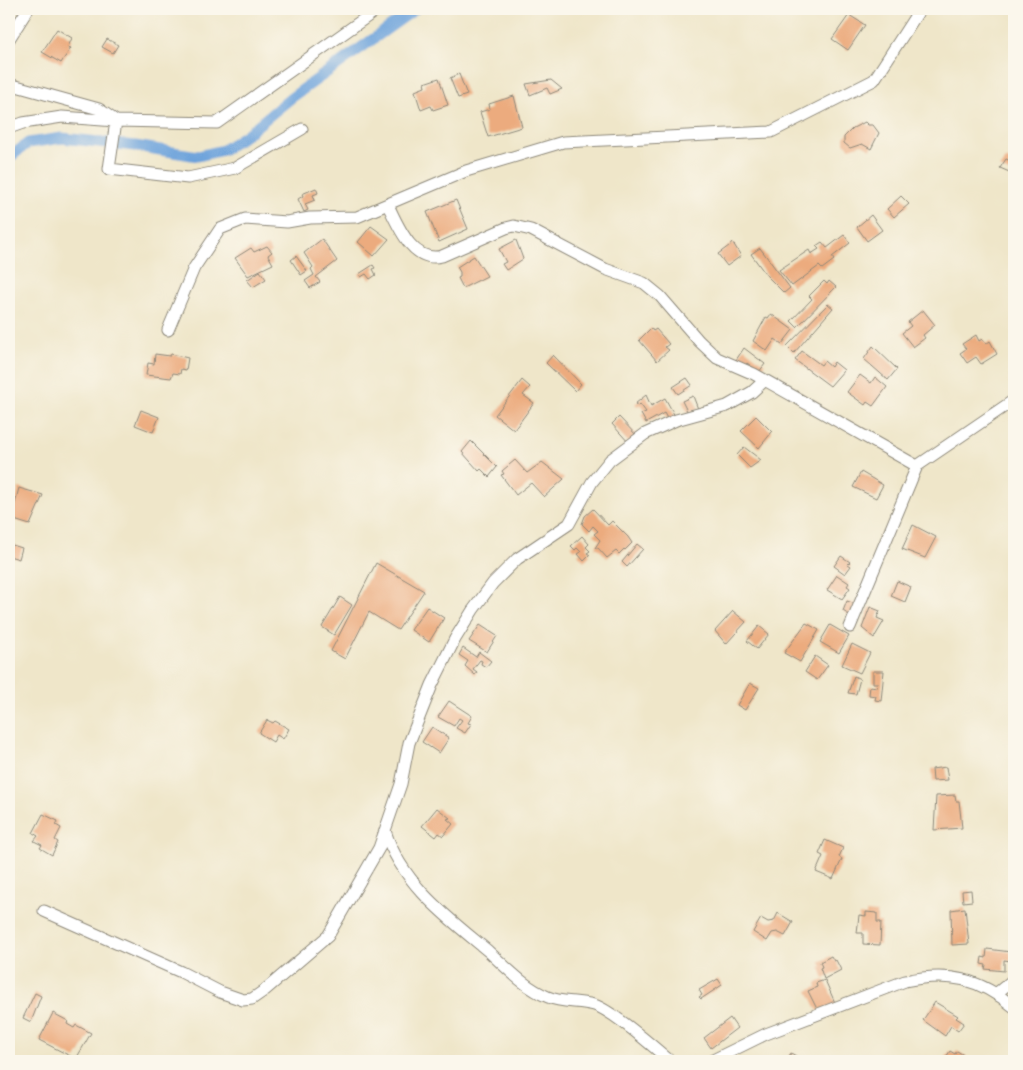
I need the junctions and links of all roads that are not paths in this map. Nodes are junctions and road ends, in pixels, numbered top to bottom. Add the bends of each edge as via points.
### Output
1 (28, 9) edge
2 (378, 9) edge
3 (920, 9) edge
4 (9, 39) edge
5 (9, 84) edge
6 (116, 121) junction
7 (9, 128) edge
8 (302, 129) dead end
9 (388, 205) junction
10 (168, 330) dead end
11 (764, 381) junction
12 (1014, 400) edge
13 (917, 466) junction
14 (850, 627) dead end
15 (385, 831) junction
16 (44, 911) dead end
17 (1014, 979) edge
18 (997, 993) junction
19 (1014, 1007) edge
20 (670, 1061) edge
21 (711, 1061) edge

1 - 4 street
2 - 6 street via 217,122
3 - 9 street via 874,80 771,132 563,142 466,171
5 - 6 street via 99,109
6 - 7 street via 62,117
6 - 8 street via 109,169 188,178 235,168
9 - 10 street via 350,218 310,218 287,222 245,219 220,229 194,268
9 - 11 street via 409,242 429,258 442,256 506,228 514,226 531,230 605,269 644,284 660,296 708,351
11 - 13 street
11 - 15 street via 727,406 676,420 631,444 610,460 592,482 569,524 517,559 493,583 455,639 432,685 410,743 401,784
12 - 13 street
13 - 14 street
15 - 16 street via 380,848 328,936 252,999 243,1000 220,992
15 - 20 street via 391,850 410,879 436,907 520,980 549,998 595,1005
17 - 18 street
18 - 19 street
18 - 21 street via 962,979 922,977 905,981 766,1034

